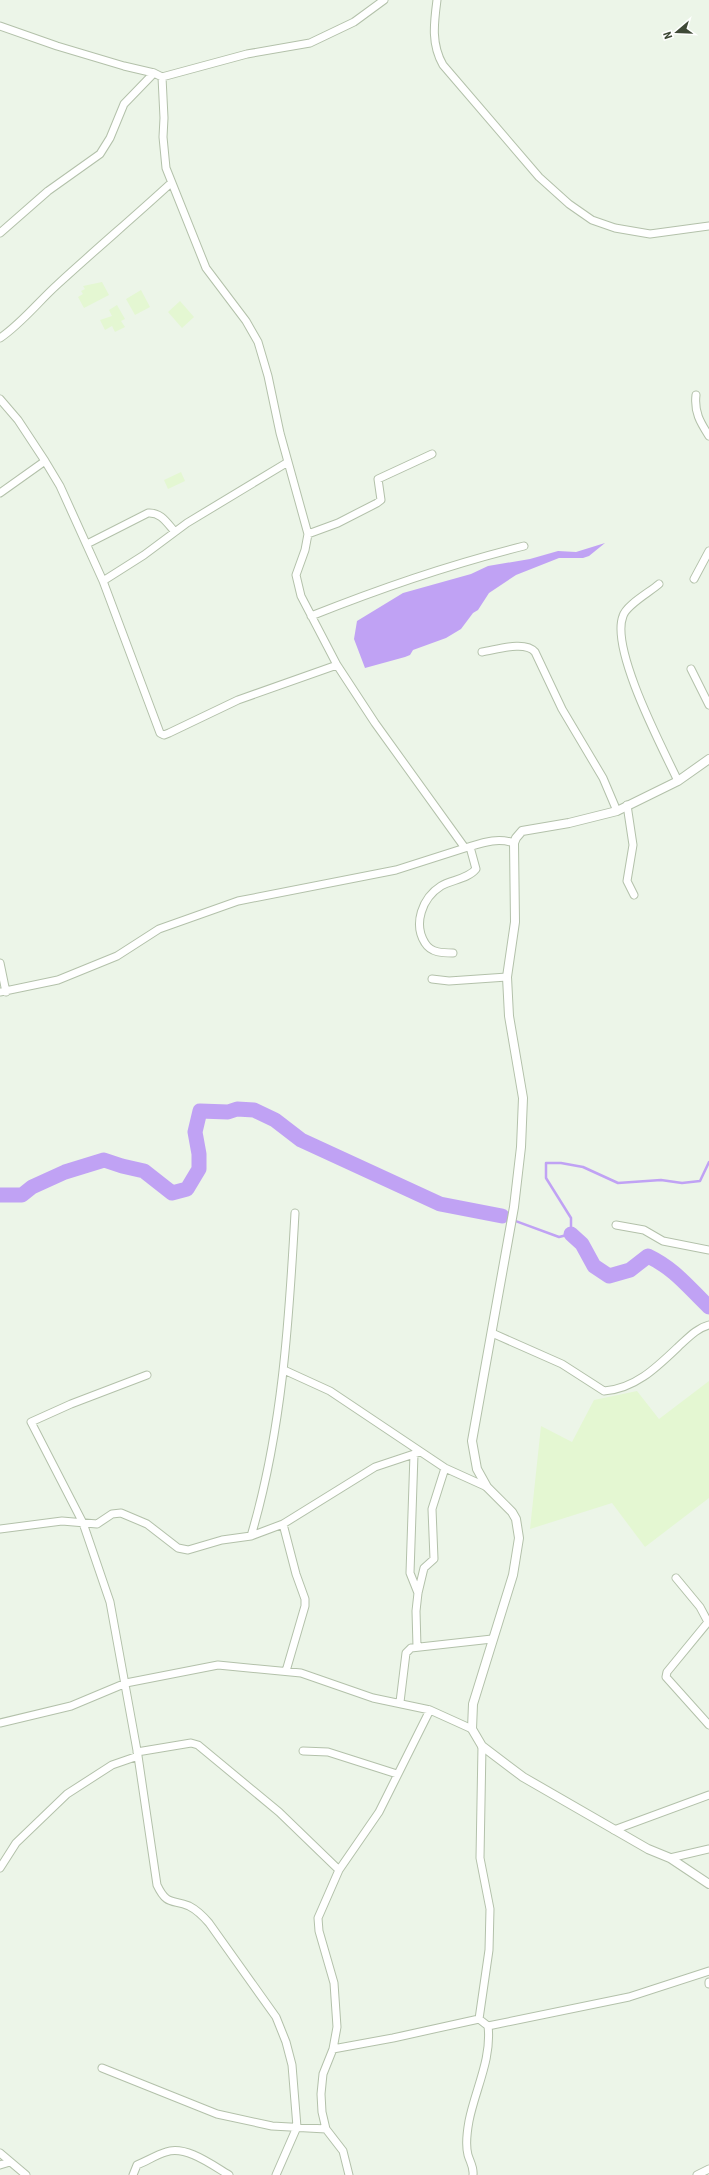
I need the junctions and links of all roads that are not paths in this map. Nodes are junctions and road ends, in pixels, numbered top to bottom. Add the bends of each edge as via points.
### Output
1 (384, 0) edge
2 (437, 0) edge
3 (0, 26) edge
4 (154, 73) junction
5 (162, 77) junction
6 (171, 183) junction
7 (709, 226) edge
8 (0, 233) edge
9 (0, 338) edge
10 (696, 395) dead end
11 (0, 399) edge
12 (709, 436) edge
13 (432, 454) dead end
14 (45, 461) junction
15 (288, 462) junction
16 (0, 493) edge
17 (176, 532) junction
18 (308, 534) junction
19 (87, 544) junction
20 (524, 546) dead end
21 (709, 551) edge
22 (694, 579) dead end
23 (103, 581) junction
24 (659, 584) dead end
25 (312, 616) junction
26 (482, 652) dead end
27 (337, 665) junction
28 (691, 669) dead end
29 (709, 705) edge
30 (709, 760) edge
31 (678, 780) junction
32 (627, 805) junction
33 (617, 811) junction
34 (514, 843) junction
35 (468, 848) junction
36 (634, 895) dead end
37 (453, 952) dead end
38 (0, 963) edge
39 (507, 977) junction
40 (432, 979) dead end
41 (3, 992) edge
42 (295, 1213) dead end
43 (616, 1225) dead end
44 (709, 1250) edge
45 (709, 1325) edge
46 (492, 1334) junction
47 (284, 1370) junction
48 (147, 1375) dead end
49 (417, 1453) junction
50 (445, 1468) junction
51 (488, 1487) junction
52 (83, 1523) junction
53 (283, 1524) junction
54 (0, 1529) edge
55 (251, 1536) junction
56 (676, 1578) dead end
57 (418, 1593) junction
58 (492, 1639) junction
59 (417, 1647) junction
60 (286, 1671) junction
61 (126, 1683) junction
62 (400, 1702) junction
63 (430, 1710) junction
64 (0, 1724) edge
65 (709, 1725) edge
66 (472, 1729) junction
67 (482, 1746) junction
68 (303, 1751) dead end
69 (138, 1754) junction
70 (397, 1774) junction
71 (709, 1796) edge
72 (614, 1830) junction
73 (709, 1849) edge
74 (670, 1858) junction
75 (0, 1868) edge
76 (339, 1870) junction
77 (709, 1884) edge
78 (709, 1972) edge
79 (479, 2019) junction
80 (488, 2026) junction
81 (333, 2048) junction
82 (102, 2068) dead end
83 (297, 2127) junction
84 (326, 2129) junction
85 (0, 2153) edge
86 (10, 2162) junction
87 (0, 2165) edge
88 (709, 2169) edge
89 (18, 2172) edge
90 (26, 2175) edge
91 (133, 2175) edge
92 (229, 2175) edge
93 (276, 2175) edge
94 (349, 2175) edge
95 (473, 2175) edge
96 (697, 2175) edge

1 - 5 street via 354,22 310,43 247,54
2 - 7 street via 434,41 443,65 539,177 569,204 592,220 615,228 650,234
3 - 4 street via 117,64
4 - 5 street
4 - 8 street via 124,104 110,138 100,154 48,191
5 - 6 street via 164,155
6 - 9 street
6 - 15 street via 206,268 246,321 258,342
10 - 12 street via 695,407 700,423
11 - 14 street via 18,420
13 - 18 street via 381,476 378,484 381,500 377,503 338,523
14 - 16 street
14 - 19 street via 60,486
15 - 17 street
15 - 18 street
17 - 19 street via 161,516 148,513
17 - 23 street via 144,556
18 - 25 street via 296,574 301,596
19 - 23 street
20 - 25 street via 424,574
21 - 22 street
23 - 27 street via 154,722 164,735 238,700
24 - 31 street via 624,612 620,638 627,664 649,718
25 - 27 street
26 - 33 street via 518,647 531,648 535,652 578,740 603,778
27 - 35 street via 375,723
28 - 29 street
30 - 31 street
31 - 32 street
32 - 33 street
32 - 36 street via 633,844 627,881
33 - 34 street via 522,831
34 - 35 street via 493,840
34 - 39 street via 515,922
35 - 37 street via 476,869 470,875 436,889 422,908 420,918 420,930 425,944 436,952
35 - 41 street via 396,870 238,901 159,929 117,956 58,980
38 - 41 street
39 - 40 street via 449,981
39 - 46 street via 509,1016 523,1098 521,1147 514,1208
42 - 47 street
43 - 44 street via 644,1230 663,1241
45 - 46 street via 697,1330 634,1384 604,1391 562,1364
46 - 51 street via 472,1441 477,1468
47 - 49 street via 330,1391
47 - 55 street via 268,1469
48 - 52 street via 31,1422
49 - 50 street
49 - 53 street via 375,1467
49 - 57 street via 410,1573
50 - 51 street
50 - 57 street via 432,1509 434,1559 424,1568
51 - 58 street via 512,1512 516,1519 519,1538 513,1575
52 - 54 street via 62,1521
52 - 55 street via 97,1524 112,1514 131,1516 184,1550 222,1540
52 - 61 street via 110,1602
53 - 55 street
53 - 60 street via 305,1599
56 - 65 street via 700,1607 708,1622 667,1672 666,1677
57 - 59 street
58 - 59 street
58 - 66 street via 473,1704
59 - 62 street via 406,1652
60 - 61 street via 218,1665
60 - 62 street via 302,1673 373,1698
61 - 64 street via 71,1706
61 - 69 street
62 - 63 street
63 - 66 street
63 - 70 street
66 - 67 street
67 - 72 street via 523,1777
67 - 79 street via 480,1858 490,1909 489,1950
68 - 70 street via 328,1752
69 - 75 street via 112,1765 67,1794 16,1843
69 - 76 street via 191,1743 198,1745 279,1812
69 - 83 street via 157,1885 169,1902 189,1906 200,1913 276,2017 292,2065
70 - 76 street via 379,1812
71 - 72 street
72 - 74 street
73 - 74 street
74 - 77 street
76 - 81 street via 318,1918 319,1931 334,1983 337,2027
78 - 80 street via 629,1997
79 - 80 street
79 - 81 street
80 - 95 street via 490,2041 469,2120 466,2143 474,2168
81 - 84 street via 323,2074 321,2094
82 - 83 street via 217,2114 272,2126
83 - 84 street
83 - 93 street
84 - 94 street via 343,2151
85 - 86 street
86 - 87 street
86 - 89 street
88 - 96 street
89 - 90 street
91 - 92 street via 137,2165 167,2151 181,2150

